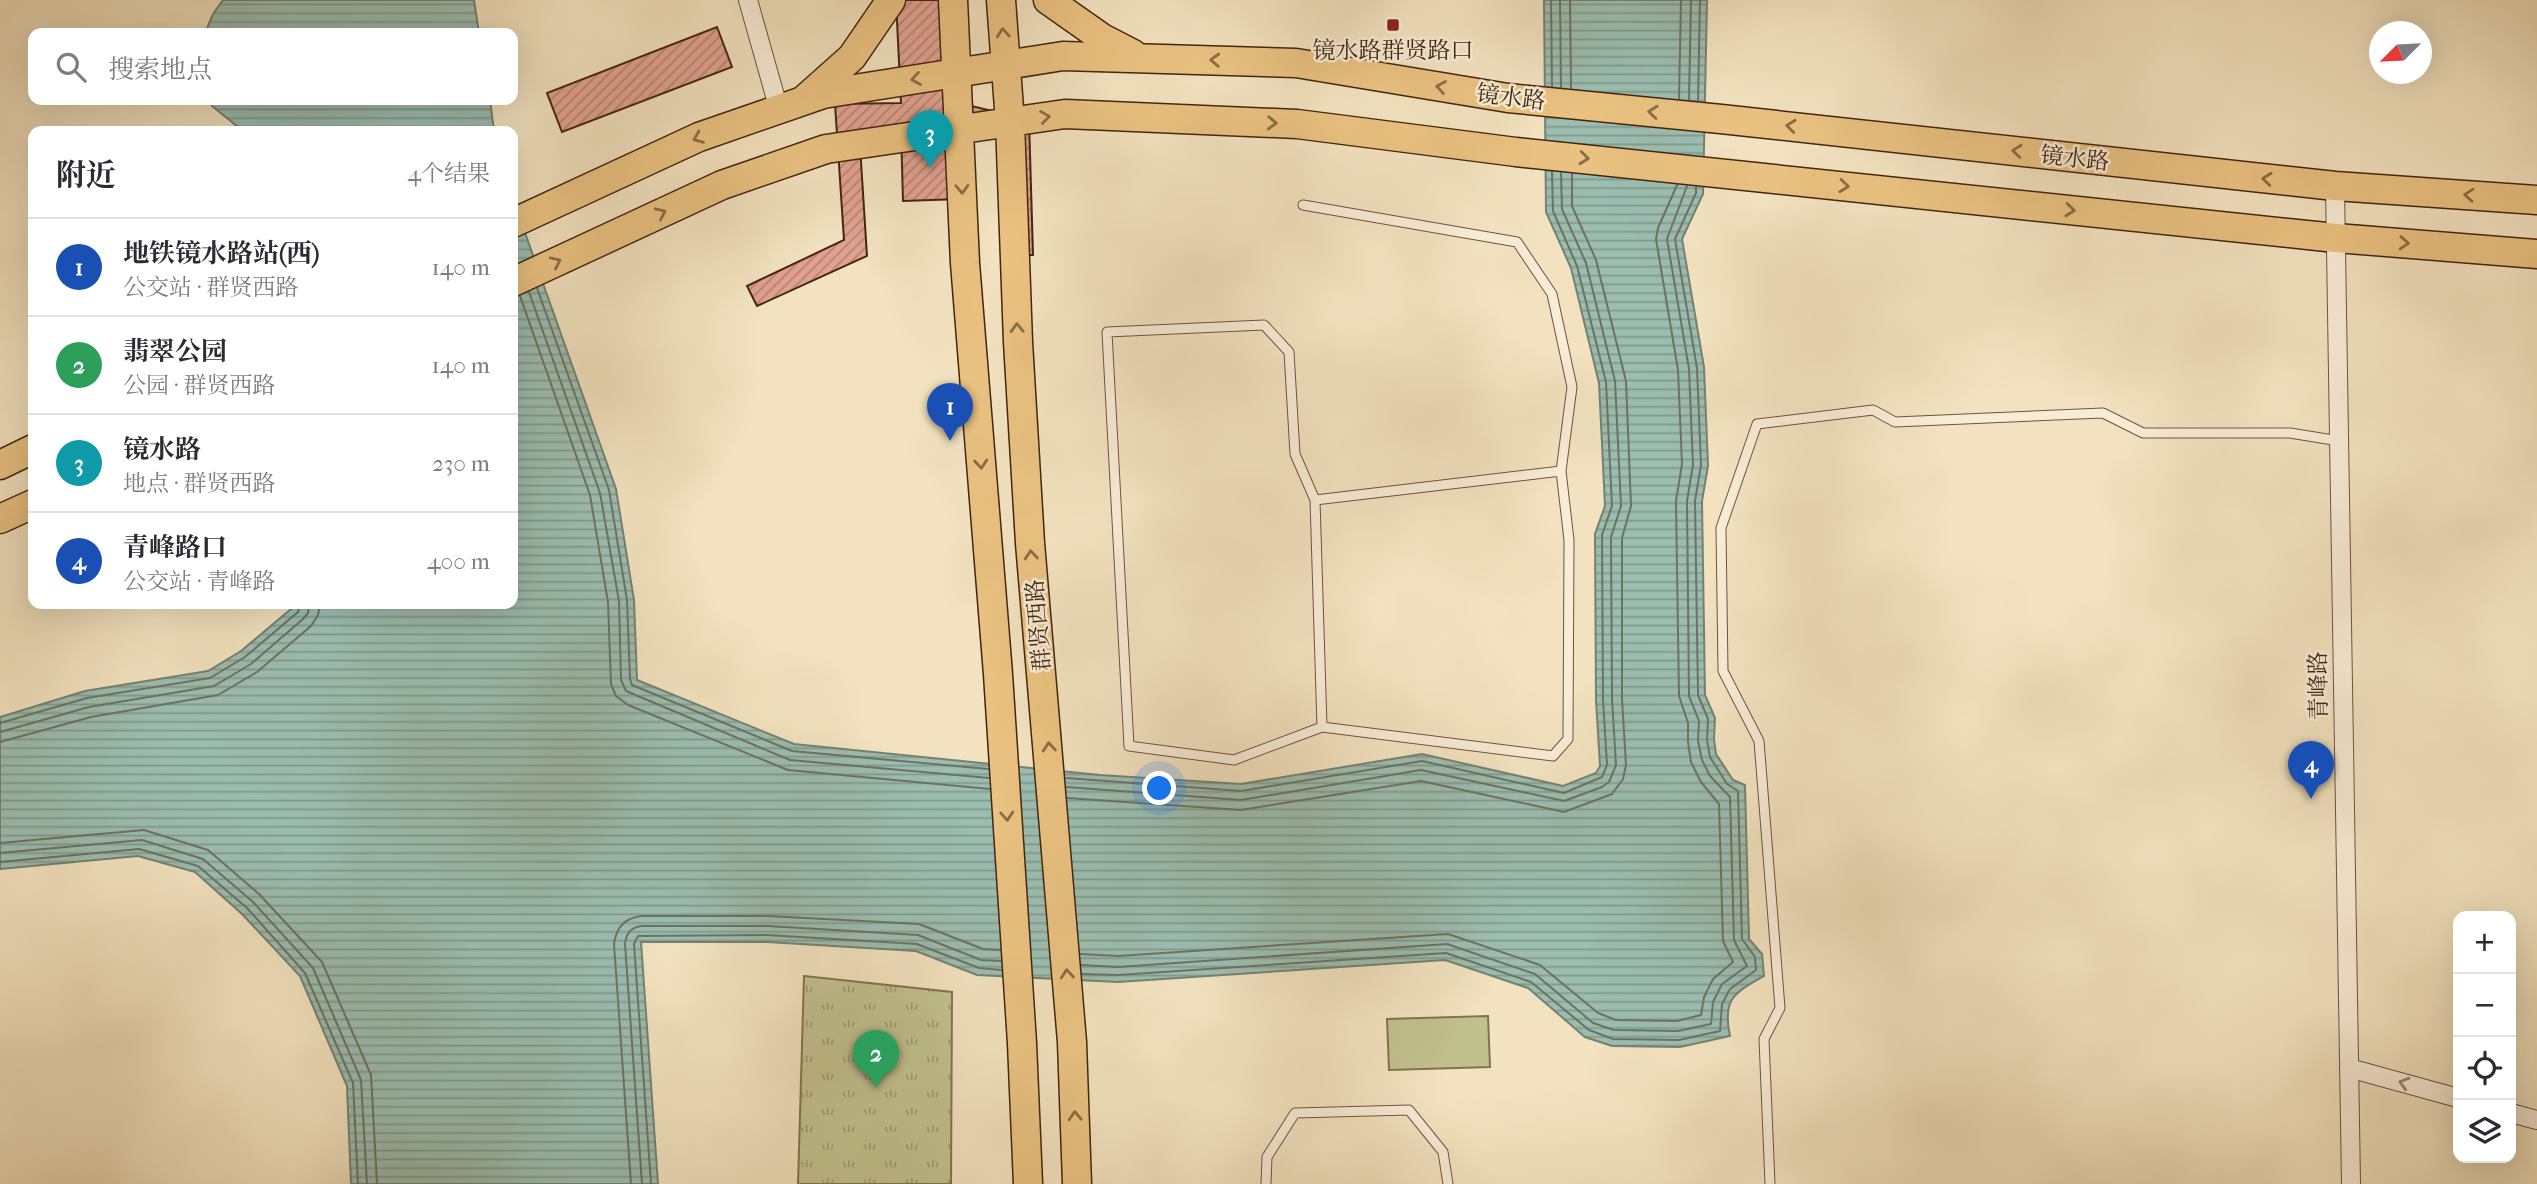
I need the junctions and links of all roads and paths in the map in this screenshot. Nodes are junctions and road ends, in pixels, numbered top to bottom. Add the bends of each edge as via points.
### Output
1 (748, 0) edge
2 (891, 0) edge
3 (953, 0) edge
4 (1001, 0) edge
5 (1048, 0) edge
6 (1142, 58) junction
7 (1005, 65) junction
8 (958, 72) junction
9 (790, 106) junction
10 (1010, 122) junction
11 (960, 129) junction
12 (2335, 186) junction
13 (2537, 200) edge
14 (1303, 205) dead end
15 (518, 221) edge
16 (2336, 238) junction
17 (2537, 254) edge
18 (518, 280) edge
19 (2339, 441) junction
20 (28, 451) edge
21 (0, 465) edge
22 (1561, 471) junction
23 (1315, 500) junction
24 (28, 506) edge
25 (0, 519) edge
26 (1322, 727) junction
27 (2349, 1068) junction
28 (2453, 1097) edge
29 (2516, 1114) edge
30 (2537, 1120) edge
31 (1028, 1184) edge
32 (1077, 1184) edge
33 (1266, 1184) edge
34 (1448, 1184) edge
35 (1770, 1184) edge
36 (2351, 1184) edge

1 - 9 street
2 - 9 main road via 852,57
3 - 8 main road, 群贤西路
7 -> 4 main road, 群贤西路
5 - 6 main road via 1102,38
6 - 7 main road, 镜水路 via 1063,56
12 -> 6 main road, 镜水路 via 1508,98 1296,63
7 - 8 main road, 镜水路
7 - 10 main road, 群贤西路
8 -> 9 main road, 镜水路 via 823,94
8 - 11 main road, 群贤西路
9 -> 15 main road, 镜水路 via 699,137
10 - 11 main road
10 -> 16 main road via 1065,114 1297,124 1516,152
32 -> 10 main road, 群贤西路 via 1072,1042 1030,544
18 -> 11 main road via 722,185 826,149
11 -> 31 main road, 群贤西路 via 965,263 998,674
13 -> 12 main road, 镜水路
12 - 16 street, 青峰路
14 - 22 lane via 1517,242 1552,294 1572,387
16 -> 17 main road
16 - 19 street, 青峰路
19 - 27 street, 青峰路
19 - 35 lane via 2290,433 2143,433 2104,412 1895,422 1873,410 1757,424 1721,528 1723,671 1759,741 1780,1008 1764,1039
20 - 21 main road
22 - 23 lane
22 - 26 lane via 1569,540 1569,739 1553,756
23 - 26 lane
23 - 26 lane via 1295,454 1289,352 1264,325 1107,332 1129,746 1234,760
24 - 25 main road
28 -> 27 street
27 - 36 street, 青峰路
29 - 30 street
33 - 34 lane via 1267,1157 1295,1113 1409,1110 1443,1153

